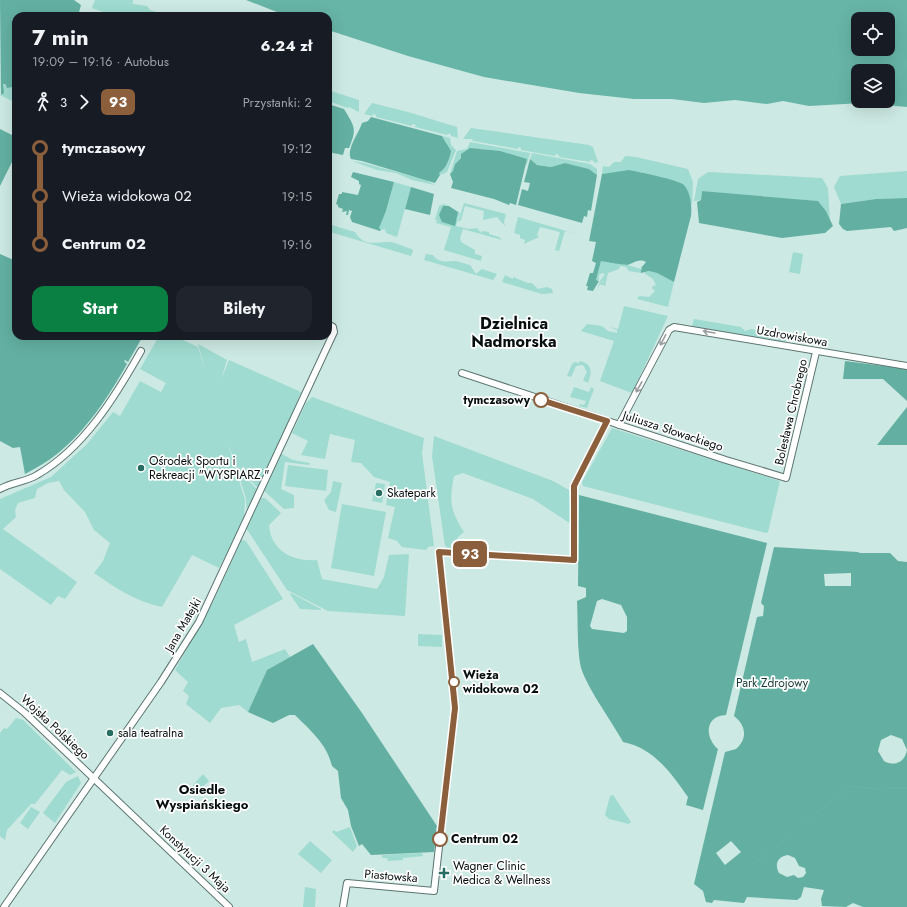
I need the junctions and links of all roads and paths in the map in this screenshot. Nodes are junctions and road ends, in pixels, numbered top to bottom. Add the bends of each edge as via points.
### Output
1 (332, 327) edge
2 (332, 337) edge
3 (331, 340) edge
4 (141, 351) dead end
5 (816, 352) junction
6 (907, 366) edge
7 (462, 373) dead end
8 (619, 425) junction
9 (786, 478) joint
10 (0, 489) edge
11 (0, 693) edge
12 (93, 778) junction
13 (443, 811) dead end
14 (4, 907) edge
15 (229, 907) edge
16 (343, 907) edge

1 - 2 street, Jana Matejki
3 - 12 street, Jana Matejki via 199,622 161,682
4 - 10 street via 119,389 62,458 37,475
5 - 6 street, Uzdrowiskowa
5 -> 8 street, Uzdrowiskowa via 674,327 669,330
5 - 9 street, Bolesława Chrobrego
7 - 8 street, Juliusza Słowackiego
8 - 9 street, Juliusza Słowackiego
11 - 12 street, Wojska Polskiego via 25,713
12 - 14 street, Jana Matejki
12 - 15 street, Konstytucji 3 Maja
13 - 16 street, Piastowska via 434,891 347,883

